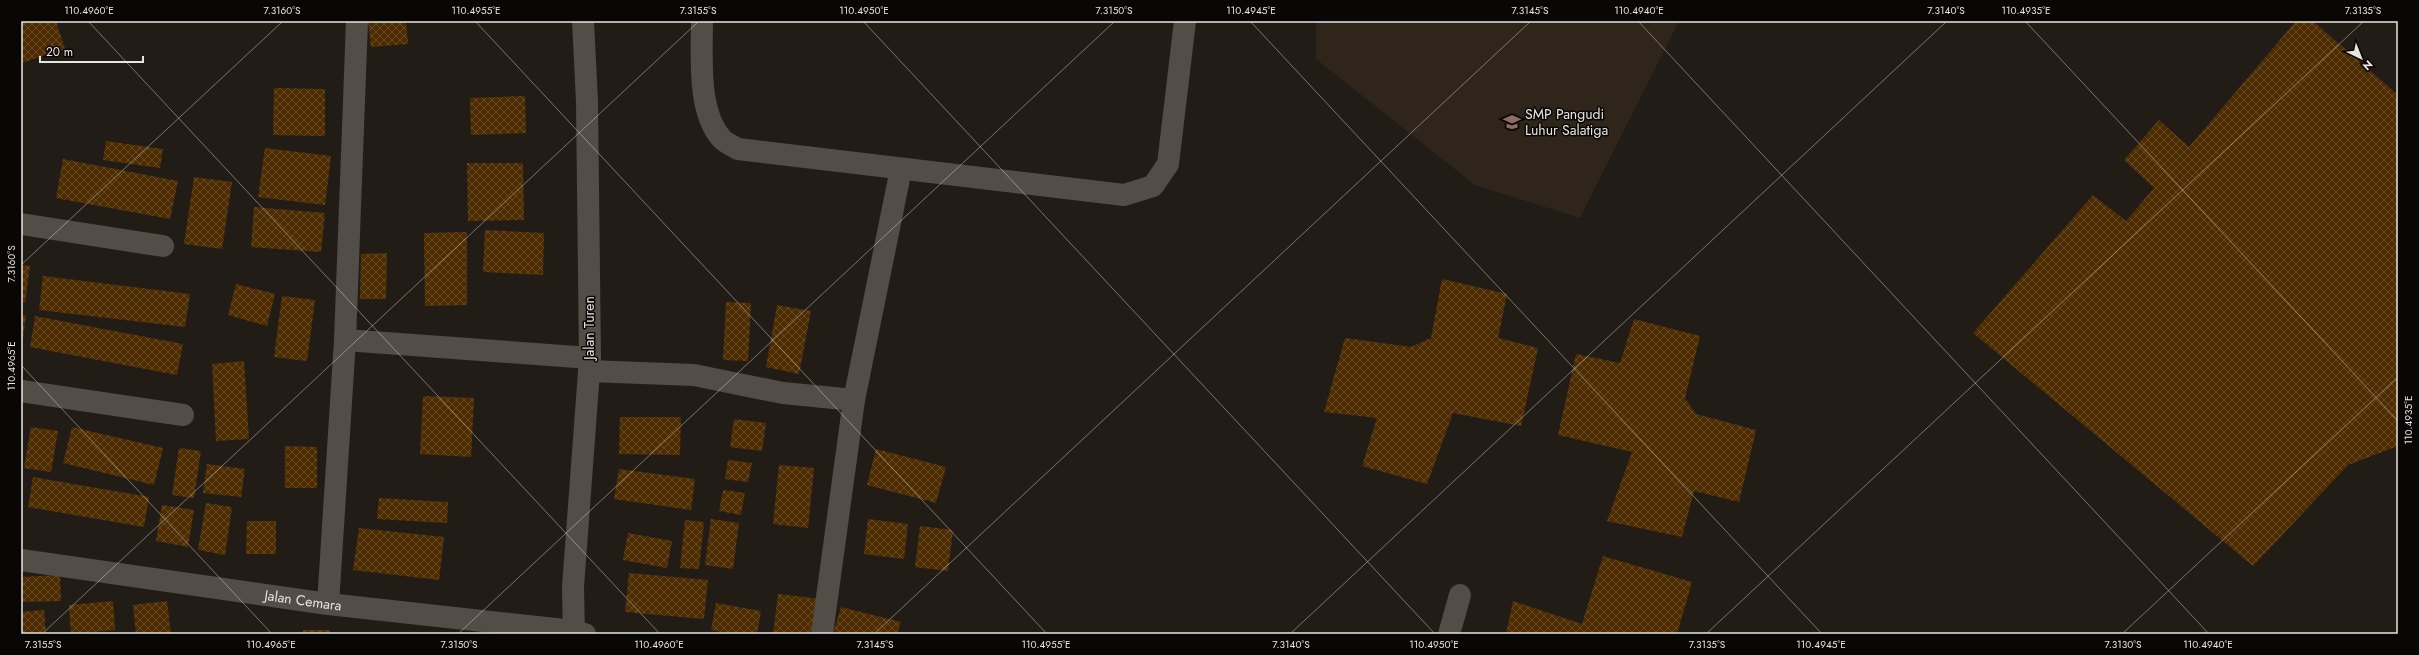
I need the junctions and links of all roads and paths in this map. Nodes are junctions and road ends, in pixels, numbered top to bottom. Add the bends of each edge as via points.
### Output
1 (357, 21) edge
2 (583, 21) edge
3 (702, 21) edge
4 (1185, 21) edge
5 (901, 168) junction
6 (21, 224) edge
7 (164, 246) dead end
8 (345, 340) junction
9 (589, 364) junction
10 (21, 390) edge
11 (854, 400) junction
12 (183, 415) dead end
13 (21, 560) edge
14 (1460, 595) dead end
15 (328, 604) junction
16 (578, 633) edge
17 (822, 634) edge
18 (1449, 634) edge

1 - 8 street
2 - 9 street, Jalan Turen via 587,102
3 - 5 street via 702,70 707,115 722,140 738,149
4 - 5 street via 1168,164 1154,186 1124,195
5 - 11 street
6 - 7 street
8 - 9 street
8 - 15 street
9 - 11 street via 694,375 783,393
9 - 16 street, Jalan Turen via 573,587
10 - 12 street
11 - 17 street
13 - 15 street, Jalan Cemara
14 - 18 street
15 - 16 street, Jalan Cemara

